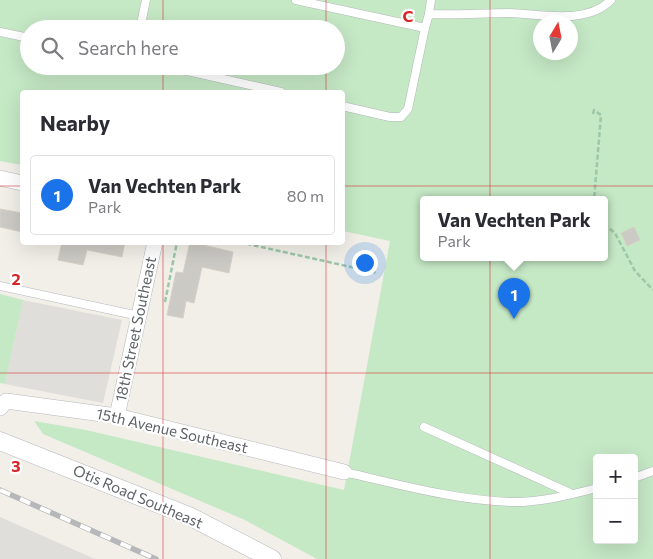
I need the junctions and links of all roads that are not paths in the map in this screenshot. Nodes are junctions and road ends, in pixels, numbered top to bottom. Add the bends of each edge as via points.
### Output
1 (146, 0) edge
2 (296, 0) edge
3 (431, 0) edge
4 (610, 0) edge
5 (429, 14) junction
6 (142, 20) edge
7 (425, 28) junction
8 (0, 32) edge
9 (20, 36) edge
10 (204, 75) edge
11 (272, 90) edge
12 (345, 107) edge
13 (0, 178) edge
14 (20, 183) edge
15 (154, 245) edge
16 (0, 286) edge
17 (139, 316) junction
18 (0, 408) edge
19 (117, 416) junction
20 (424, 427) dead end
21 (0, 441) edge
22 (653, 471) edge
23 (344, 472) joint
24 (638, 477) edge
25 (593, 489) edge
26 (572, 494) junction
27 (272, 559) edge

1 - 6 lane
2 - 7 lane
3 - 5 lane
4 - 5 lane via 605,6 584,14
5 - 7 lane
7 - 12 lane via 408,109 401,117
8 - 9 lane
10 - 11 lane
13 - 14 street
15 - 17 street, 18th Street Southeast
16 - 17 lane
17 - 19 street, 18th Street Southeast
18 - 19 street, 15th Avenue Southeast via 6,401
19 - 23 street, 15th Avenue Southeast
20 - 26 lane
21 - 27 street, Otis Road Southeast via 189,516
22 - 24 lane
23 - 26 lane via 448,495 511,502
25 - 26 lane

